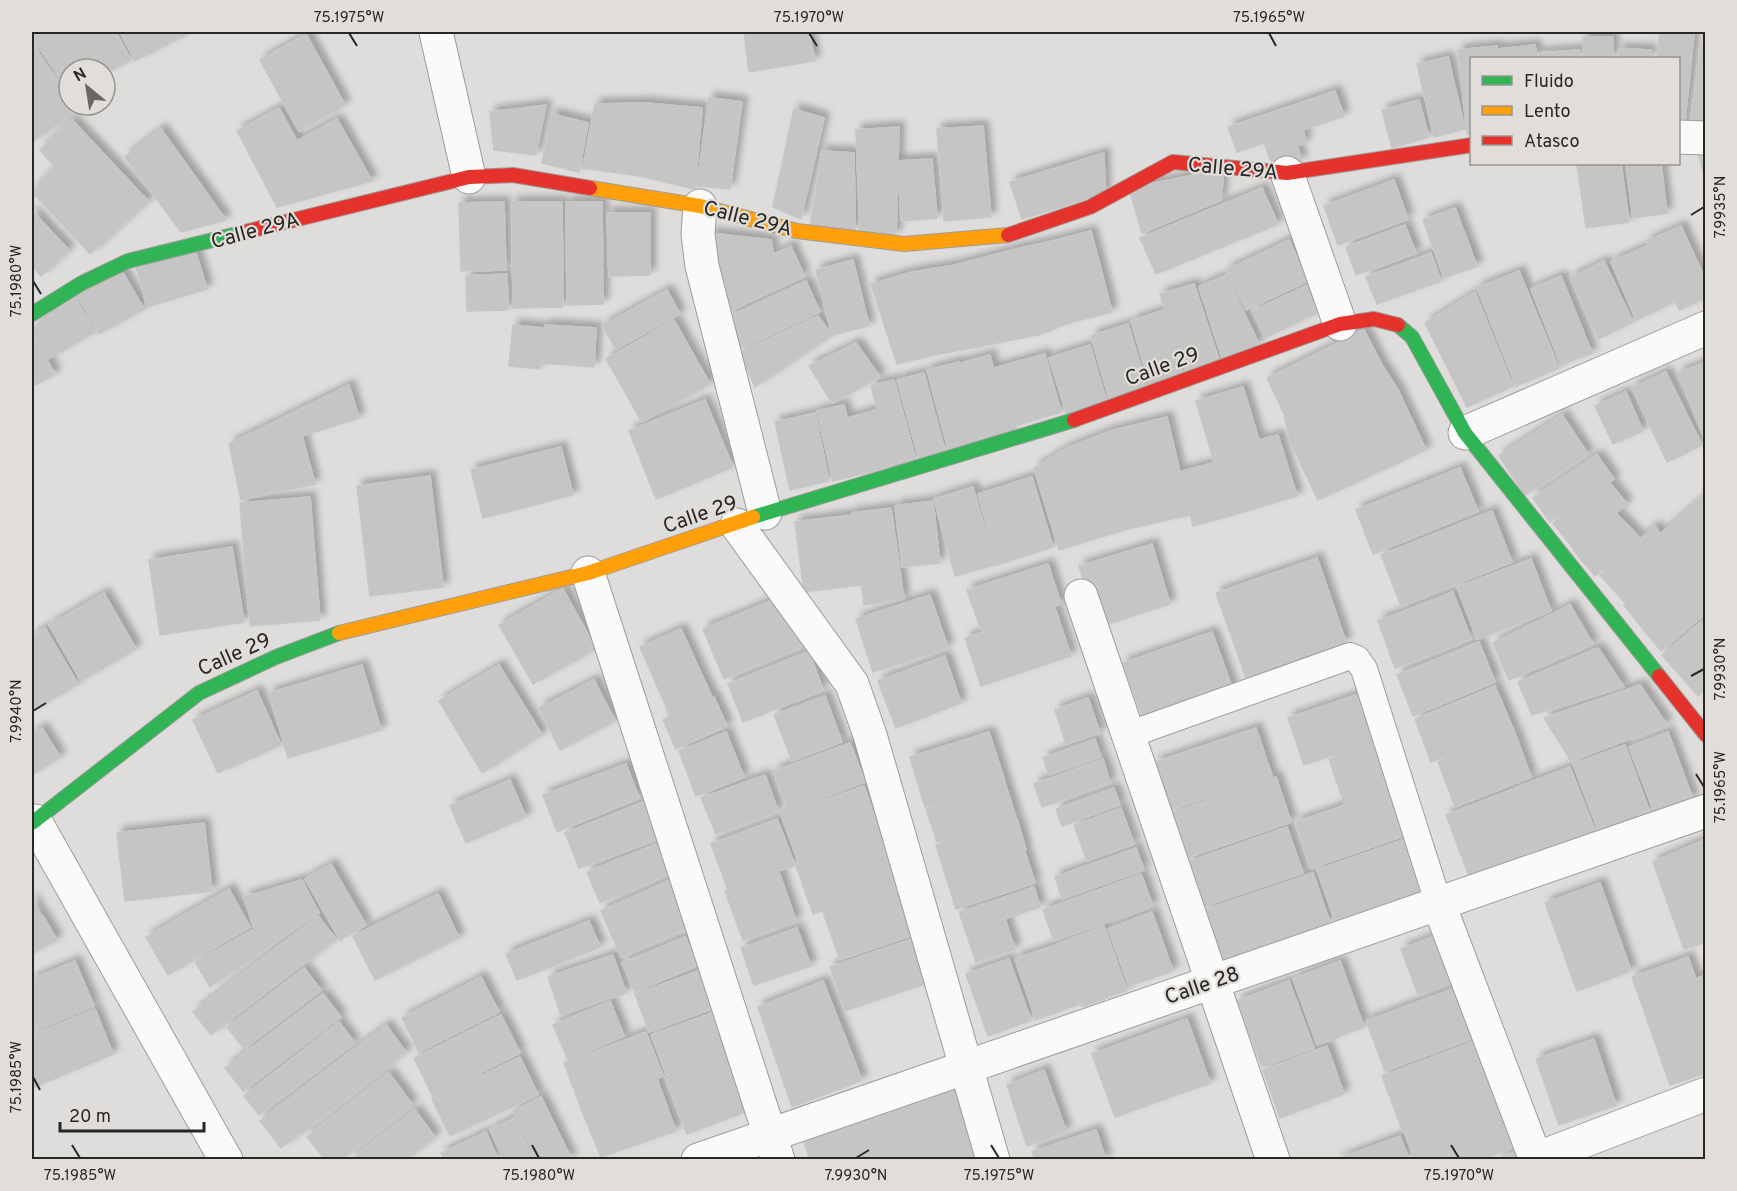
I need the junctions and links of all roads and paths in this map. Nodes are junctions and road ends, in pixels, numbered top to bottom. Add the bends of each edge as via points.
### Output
1 (436, 32) edge
2 (1680, 137) edge
3 (1706, 138) edge
4 (1470, 145) edge
5 (1287, 174) junction
6 (469, 177) junction
7 (700, 206) junction
8 (32, 314) edge
9 (1340, 324) junction
10 (1706, 328) edge
11 (1465, 433) junction
12 (751, 519) junction
13 (588, 573) junction
14 (1081, 596) dead end
15 (1128, 735) junction
16 (1706, 735) edge
17 (1706, 811) edge
18 (33, 822) edge
19 (1438, 902) junction
20 (1212, 981) junction
21 (965, 1068) junction
22 (1706, 1094) edge
23 (774, 1147) edge
24 (1536, 1159) edge
25 (226, 1160) edge
26 (698, 1160) edge
27 (993, 1160) edge
28 (1273, 1160) edge

1 - 6 street
2 - 3 street
4 - 5 street, Calle 29A
5 - 7 street, Calle 29A via 1173,162 1090,207 1002,237 904,244 797,231
5 - 9 street
6 - 7 street, Calle 29A via 513,175
6 - 8 street, Calle 29A via 128,261
7 - 12 street via 702,266
9 - 11 street, Calle 29 via 1374,319 1396,323 1412,337
9 - 12 street, Calle 29 via 1054,428
10 - 11 street
11 - 16 street
12 - 13 street, Calle 29
12 - 21 street via 852,684
13 - 18 street, Calle 29 via 351,629 276,657 199,693
13 - 23 street
14 - 15 street
15 - 19 lane via 1350,656 1358,659
15 - 20 street
17 - 19 street, Calle 28
18 - 25 street
19 - 20 street, Calle 28
19 - 24 street
20 - 21 street, Calle 28
20 - 28 street
21 - 23 street, Calle 28
21 - 27 street
22 - 24 street
23 - 26 street, Calle 28

